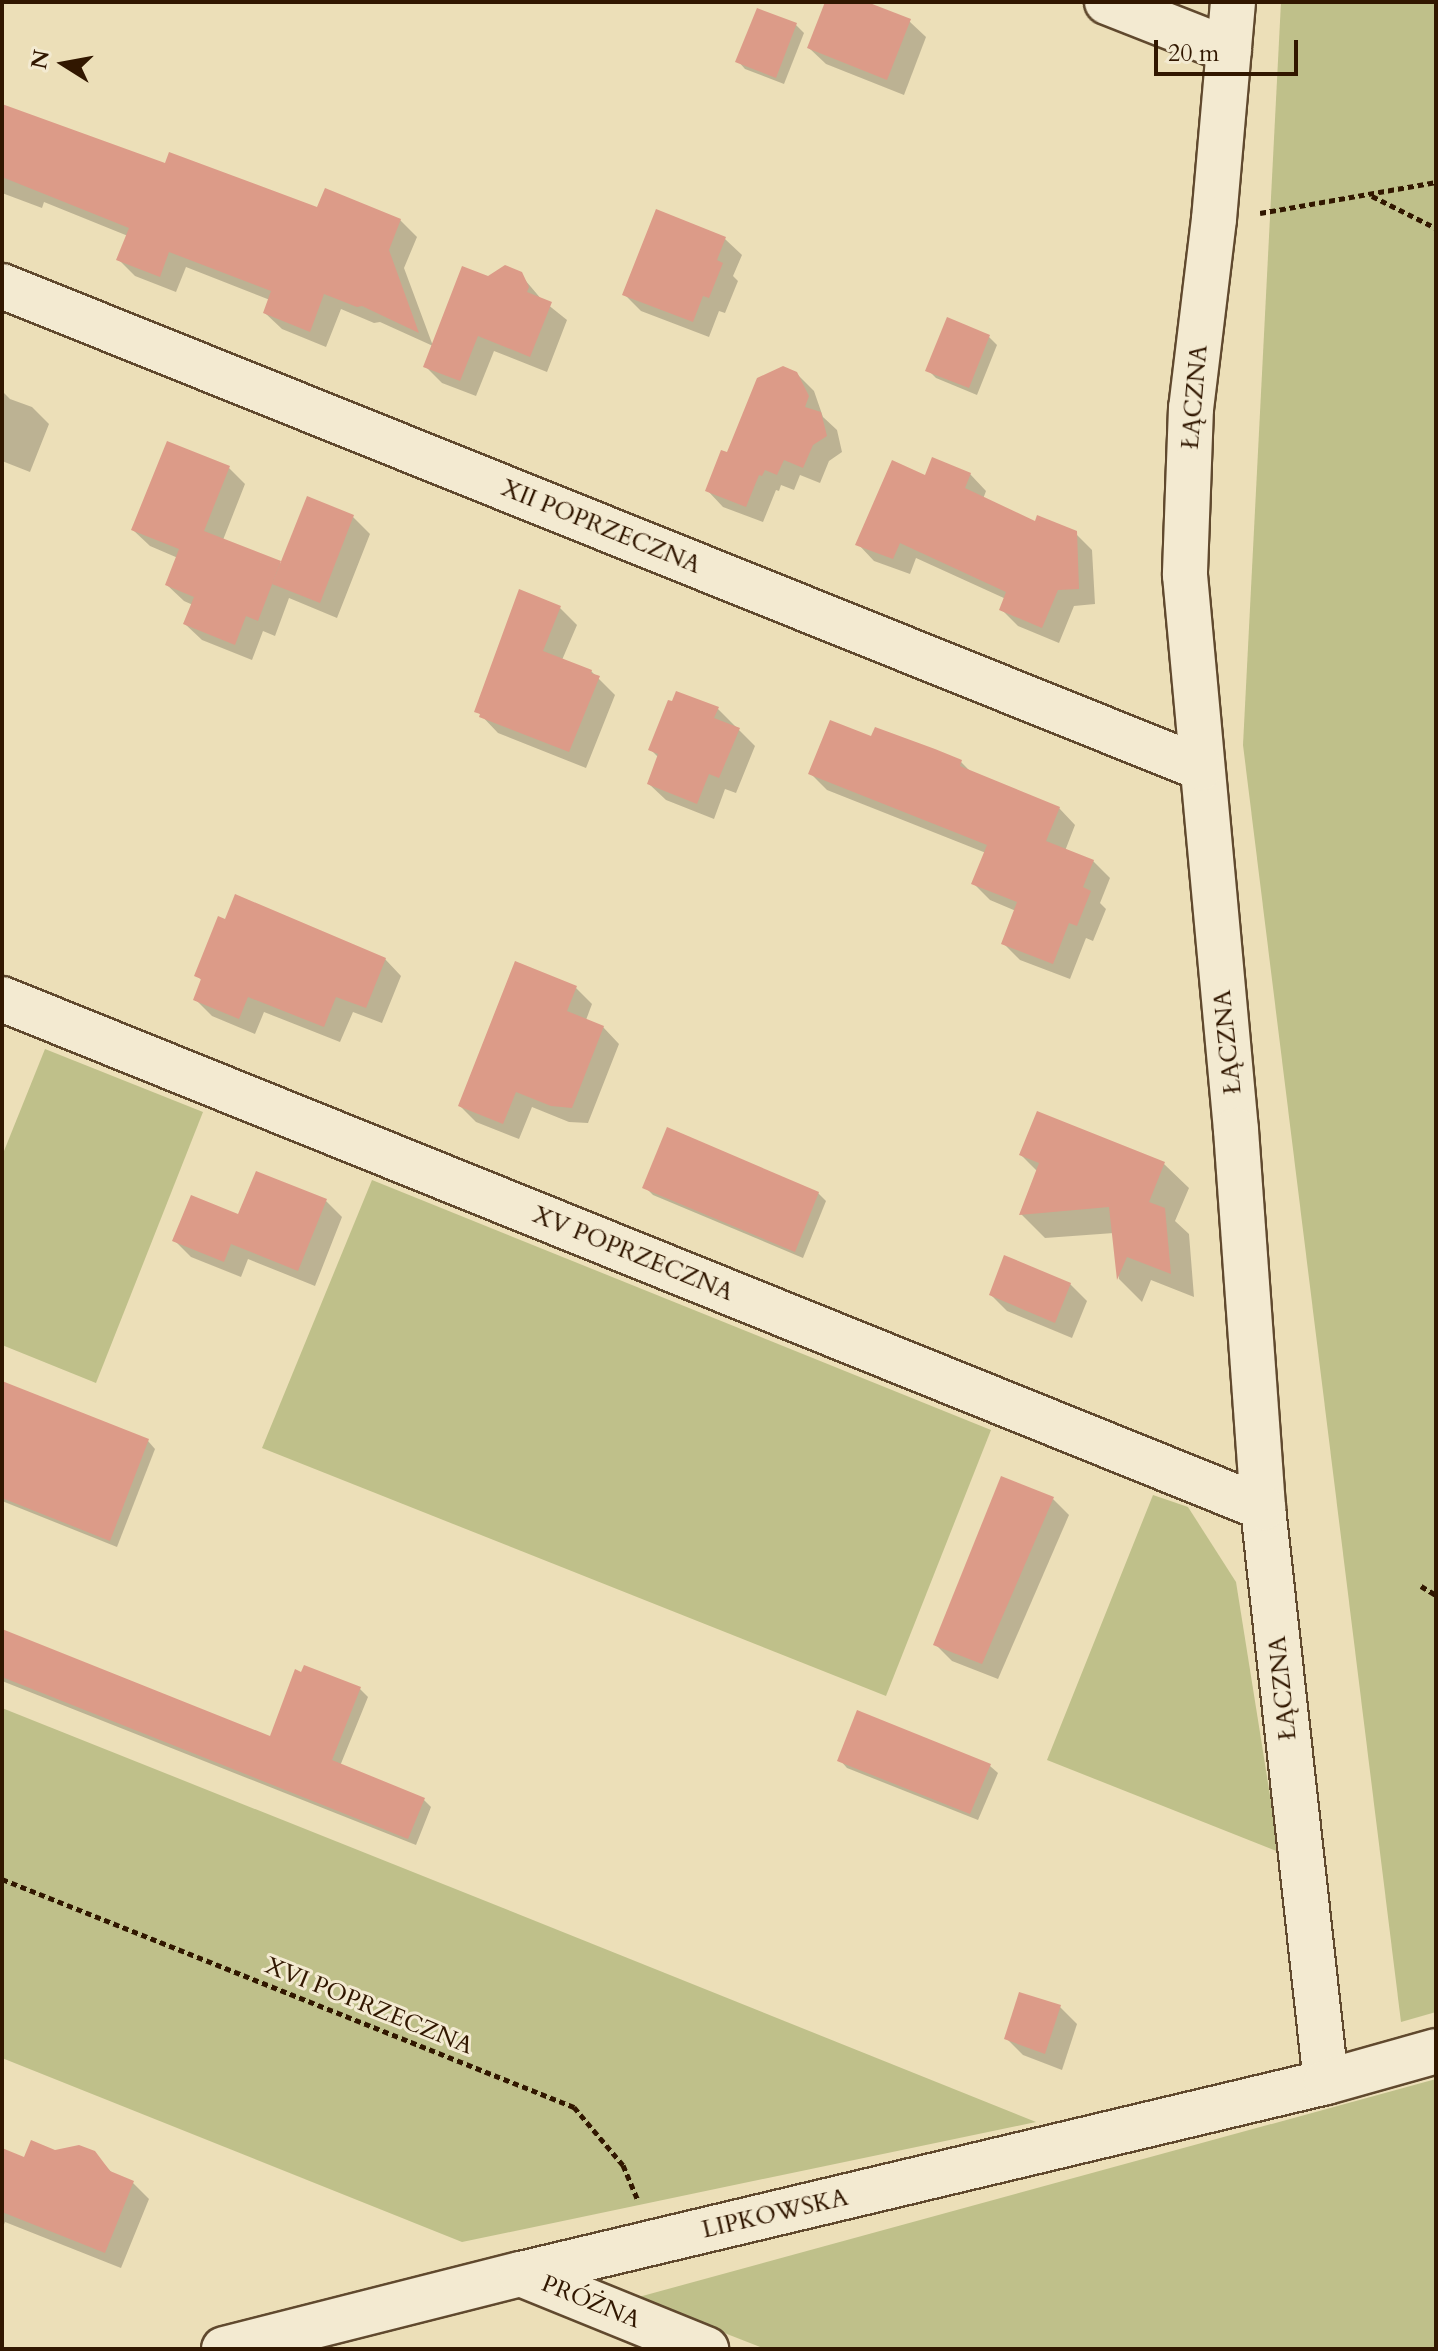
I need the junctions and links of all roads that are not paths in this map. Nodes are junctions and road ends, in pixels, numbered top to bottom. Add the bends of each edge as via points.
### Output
1 (1107, 2) edge
2 (1233, 2) edge
3 (1229, 50) junction
4 (2, 286) edge
5 (1201, 768) junction
6 (2, 999) edge
7 (1263, 1508) junction
8 (1436, 2051) edge
9 (1326, 2082) junction
10 (521, 2274) junction
11 (224, 2349) edge
12 (706, 2349) edge

1 - 3 street
2 - 3 street, ŁĄCZNA
3 - 5 street, ŁĄCZNA via 1191,408 1185,575
4 - 5 street, XII POPRZECZNA
5 - 7 street, ŁĄCZNA via 1236,1130
6 - 7 street, XV POPRZECZNA
7 - 9 street, ŁĄCZNA
8 - 9 street, LIPKOWSKA
9 - 10 street, LIPKOWSKA
10 - 11 street, LIPKOWSKA
10 - 12 street, PRÓŻNA

